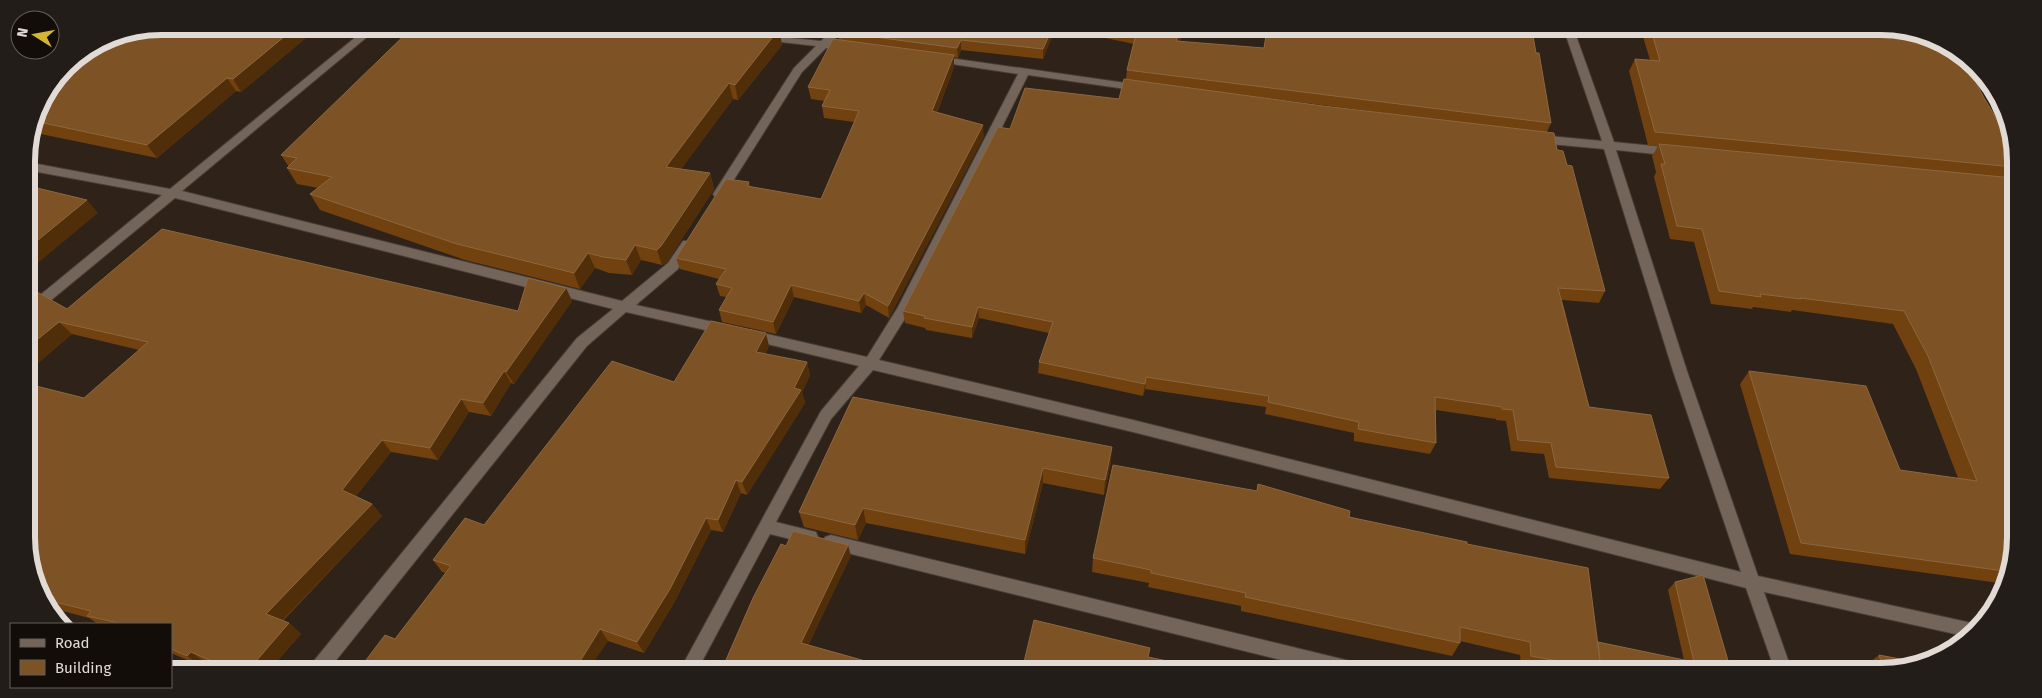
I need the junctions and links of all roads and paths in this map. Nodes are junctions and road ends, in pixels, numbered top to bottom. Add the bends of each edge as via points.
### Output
1 (364, 35) edge
2 (751, 35) edge
3 (834, 35) edge
4 (1571, 35) edge
5 (826, 44) junction
6 (863, 49) edge
7 (920, 57) edge
8 (1025, 71) junction
9 (1155, 90) edge
10 (1523, 137) edge
11 (1609, 146) junction
12 (1688, 154) edge
13 (35, 167) edge
14 (172, 193) junction
15 (710, 209) edge
16 (694, 234) edge
17 (35, 306) edge
18 (624, 307) junction
19 (871, 362) junction
20 (767, 527) junction
21 (1752, 582) junction
22 (1967, 629) edge
23 (323, 663) edge
24 (693, 663) edge
25 (1293, 663) edge
26 (1780, 663) edge

1 - 14 street
2 - 5 street
3 - 5 street
4 - 11 street
5 - 6 street
5 - 15 street via 798,70
7 - 8 street
8 - 9 street
8 - 19 street via 904,309
10 - 11 street
11 - 12 street
11 - 21 street via 1680,371
13 - 14 street
14 - 17 street
14 - 18 street
16 - 18 street via 673,266
18 - 19 street
18 - 23 street via 582,342
19 - 20 street via 826,415
19 - 21 street
20 - 24 street
20 - 25 street
21 - 22 street
21 - 26 street

